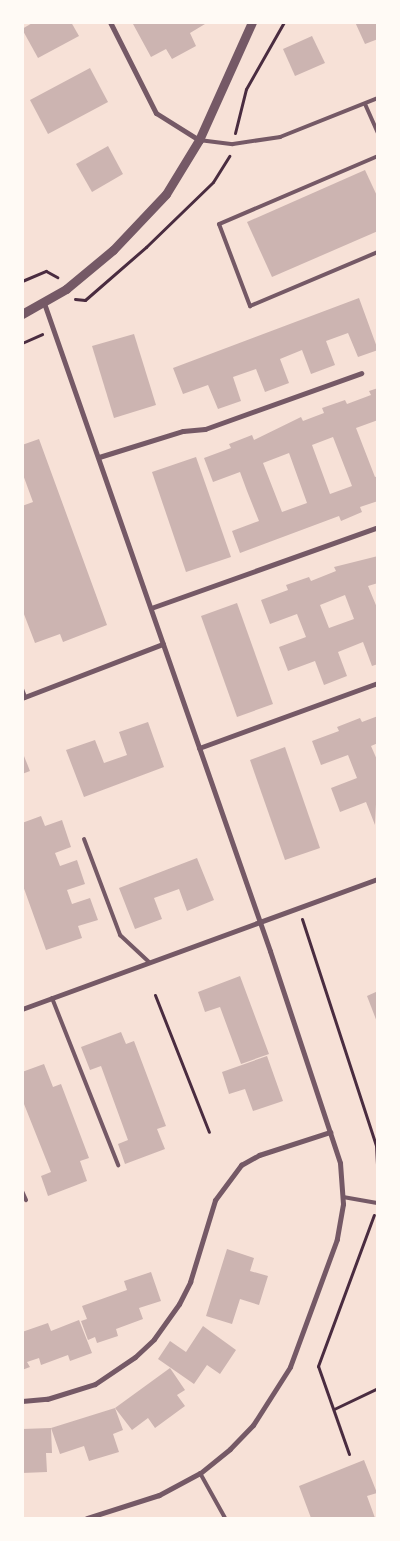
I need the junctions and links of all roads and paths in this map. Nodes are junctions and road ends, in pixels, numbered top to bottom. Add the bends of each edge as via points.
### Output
1 (110, 22) edge
2 (252, 22) edge
3 (378, 98) edge
4 (365, 104) junction
5 (378, 133) edge
6 (199, 140) junction
7 (378, 156) edge
8 (378, 252) edge
9 (50, 271) dead end
10 (22, 282) edge
11 (44, 303) junction
12 (22, 314) edge
13 (53, 328) junction
14 (22, 343) edge
15 (361, 373) dead end
16 (99, 457) junction
17 (378, 526) edge
18 (151, 608) junction
19 (164, 644) junction
20 (378, 683) edge
21 (22, 689) edge
22 (24, 697) edge
23 (199, 748) junction
24 (84, 839) dead end
25 (378, 879) edge
26 (299, 909) junction
27 (260, 923) junction
28 (149, 962) junction
29 (155, 995) dead end
30 (52, 998) junction
31 (22, 1009) edge
32 (209, 1132) dead end
33 (330, 1132) junction
34 (118, 1165) dead end
35 (378, 1180) edge
36 (22, 1191) edge
37 (343, 1198) junction
38 (26, 1200) dead end
39 (378, 1204) edge
40 (378, 1388) edge
41 (22, 1401) edge
42 (334, 1409) junction
43 (349, 1454) dead end
44 (200, 1473) junction
45 (87, 1518) edge
46 (225, 1518) edge

1 - 6 street via 156,113
2 - 6 street
3 - 4 lane
4 - 5 lane
4 - 6 lane via 280,137 233,144
6 - 11 street via 181,173 132,234 66,289
7 - 8 lane via 218,224 250,306
9 - 10 path
11 - 12 street
11 - 13 street
13 - 14 path
13 - 16 street
15 - 16 street via 205,430 183,431
16 - 18 street
17 - 18 street
18 - 19 street
19 - 22 street
19 - 23 street
20 - 23 street
21 - 22 lane
23 - 27 street
24 - 28 lane via 120,935
25 - 26 street
26 - 27 street
26 - 35 path via 376,1146
27 - 28 street
27 - 33 street
28 - 30 street
29 - 32 path
30 - 31 street
30 - 34 lane
33 - 37 street via 340,1163
33 - 41 street via 259,1155 241,1165 215,1200 190,1282 179,1304 154,1339 135,1356 95,1384 47,1399
36 - 38 lane
37 - 39 lane
37 - 44 street via 337,1239 290,1367 253,1425
39 - 42 path via 318,1366
40 - 42 path
42 - 43 path
44 - 45 street via 158,1495
44 - 46 lane

